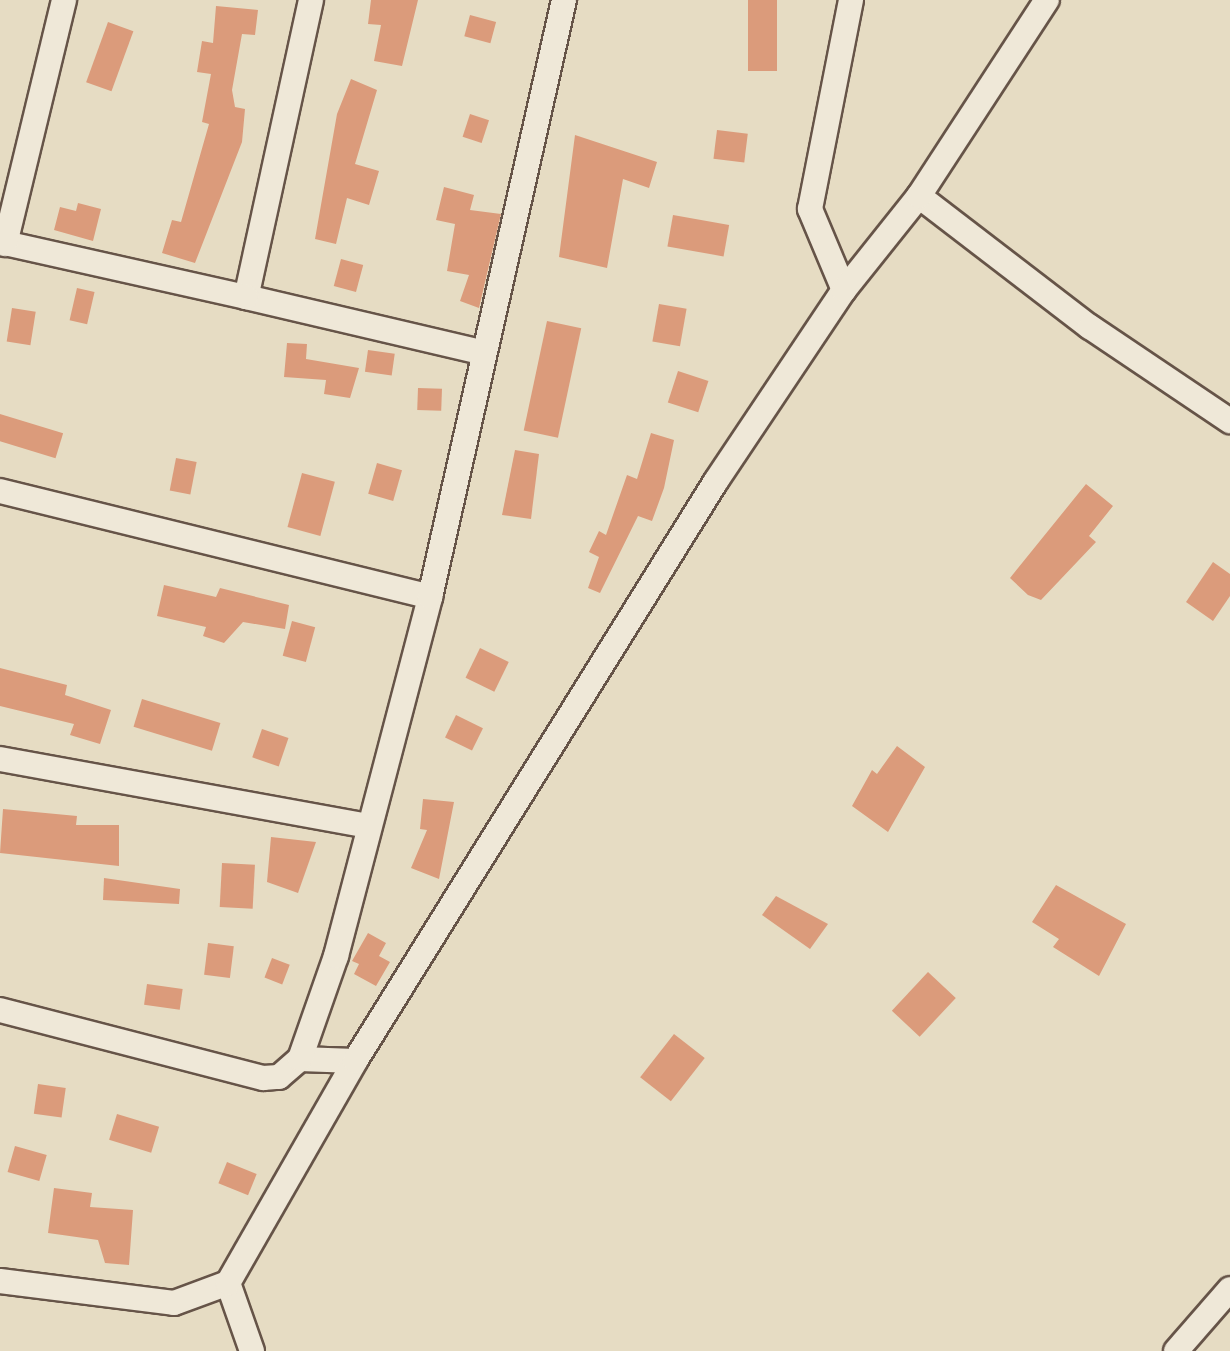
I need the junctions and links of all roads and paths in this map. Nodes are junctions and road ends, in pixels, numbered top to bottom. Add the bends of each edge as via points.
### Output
1 (64, 0) edge
2 (311, 0) edge
3 (564, 0) edge
4 (851, 0) edge
5 (1047, 0) edge
6 (919, 196) junction
7 (2, 243) edge
8 (844, 290) junction
9 (246, 297) junction
10 (480, 352) junction
11 (1230, 421) edge
12 (0, 491) edge
13 (430, 597) junction
14 (0, 759) edge
15 (369, 826) junction
16 (0, 1010) edge
17 (300, 1059) junction
18 (355, 1061) junction
19 (0, 1281) edge
20 (228, 1283) junction
21 (1230, 1289) edge
22 (252, 1351) edge
23 (1176, 1351) edge

1 - 7 street
2 - 9 street
3 - 10 street
4 - 8 street via 810,209
5 - 6 street
6 - 8 street
6 - 11 street
7 - 9 street
8 - 18 street
9 - 10 street
10 - 13 street
12 - 13 street
13 - 15 street
14 - 15 street
15 - 17 street
16 - 17 street via 263,1078 279,1077
17 - 18 street
18 - 20 street
19 - 20 street via 174,1303
20 - 22 street
21 - 23 street

